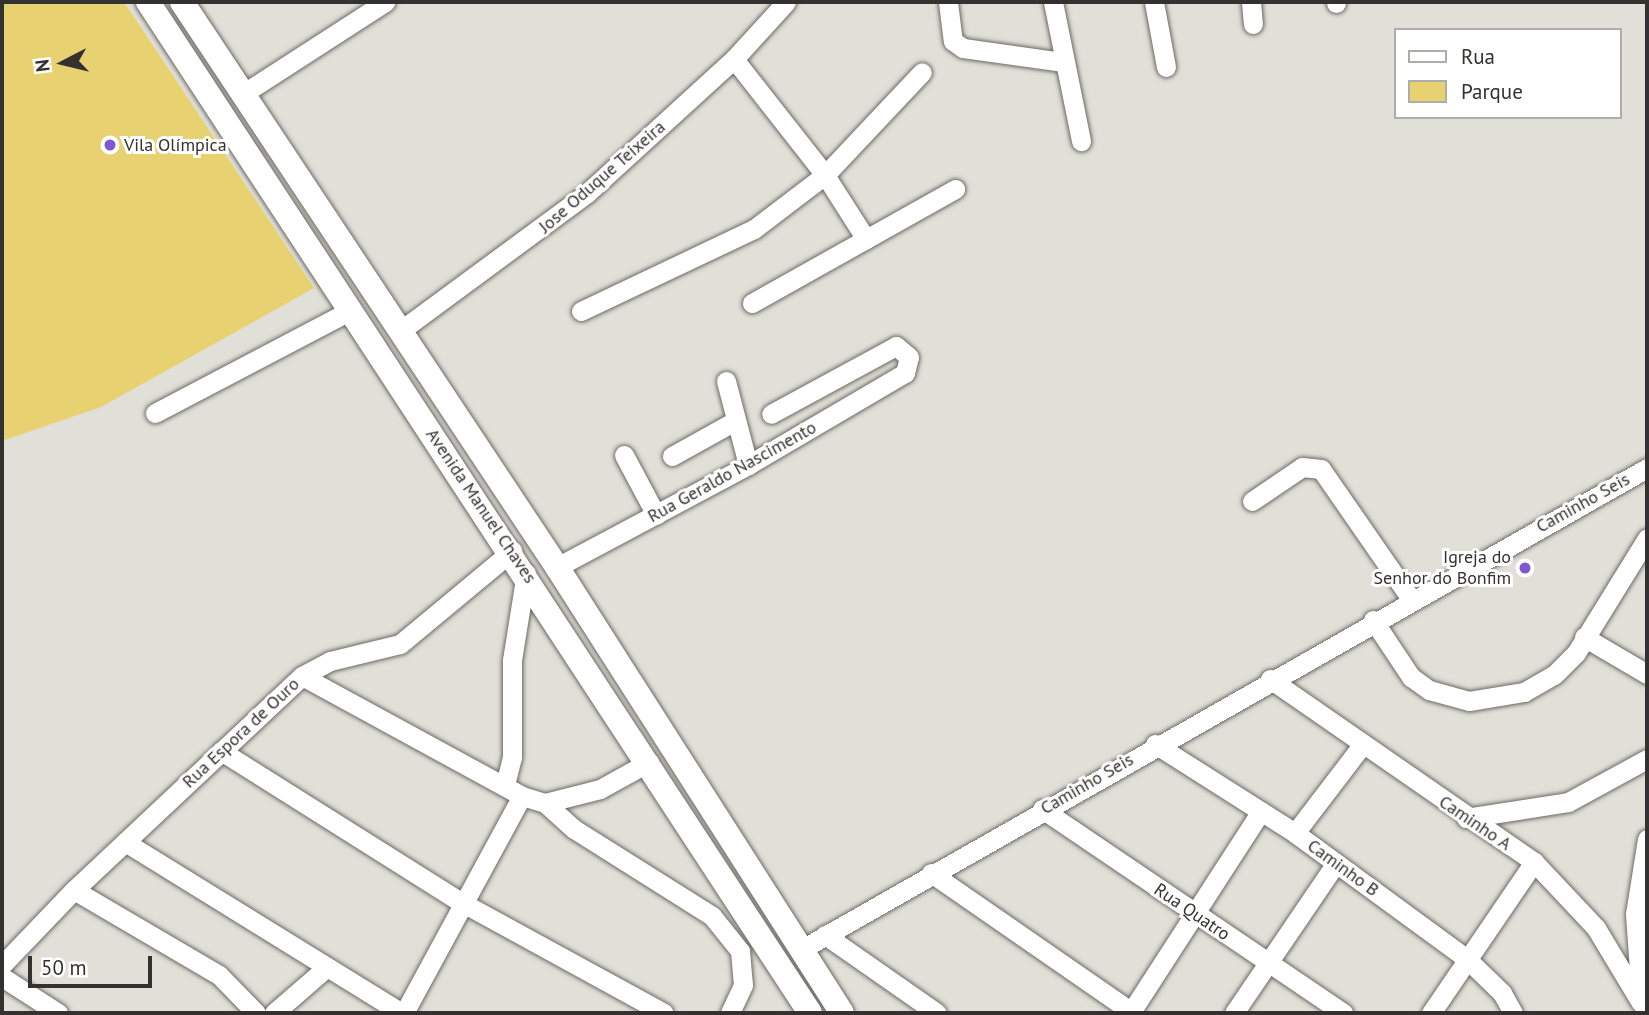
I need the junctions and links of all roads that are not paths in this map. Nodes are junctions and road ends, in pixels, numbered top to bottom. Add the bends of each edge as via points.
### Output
1 (148, 2) edge
2 (182, 2) edge
3 (385, 2) edge
4 (786, 2) edge
5 (948, 2) edge
6 (1053, 2) edge
7 (1154, 2) edge
8 (1251, 2) edge
9 (1253, 24) dead end
10 (734, 59) junction
11 (1062, 62) junction
12 (1166, 68) dead end
13 (922, 72) dead end
14 (243, 93) junction
15 (1081, 141) dead end
16 (825, 175) junction
17 (955, 189) dead end
18 (866, 239) junction
19 (752, 303) dead end
20 (349, 311) junction
21 (581, 311) dead end
22 (400, 331) junction
23 (726, 381) dead end
24 (155, 413) dead end
25 (771, 414) dead end
26 (733, 422) junction
27 (624, 455) dead end
28 (672, 456) dead end
29 (748, 465) junction
30 (1647, 468) edge
31 (1252, 501) dead end
32 (656, 515) junction
33 (1647, 538) edge
34 (512, 551) junction
35 (557, 567) junction
36 (526, 573) junction
37 (1411, 599) junction
38 (1373, 620) junction
39 (1584, 637) junction
40 (1647, 674) edge
41 (302, 676) junction
42 (1270, 679) junction
43 (1155, 744) junction
44 (1362, 745) junction
45 (221, 751) junction
46 (1647, 759) edge
47 (649, 762) junction
48 (505, 785) junction
49 (522, 796) junction
50 (545, 803) junction
51 (1042, 809) junction
52 (1261, 811) junction
53 (1466, 818) junction
54 (1295, 834) junction
55 (1647, 839) edge
56 (125, 842) junction
57 (1534, 862) junction
58 (1336, 863) junction
59 (930, 873) junction
60 (74, 890) junction
61 (461, 902) junction
62 (1195, 915) junction
63 (825, 935) junction
64 (802, 950) junction
65 (1467, 959) junction
66 (2, 965) edge
67 (1268, 965) junction
68 (327, 967) junction
69 (2, 976) edge
70 (1642, 1008) edge
71 (58, 1013) edge
72 (256, 1013) edge
73 (274, 1013) edge
74 (403, 1013) edge
75 (664, 1013) edge
76 (730, 1013) edge
77 (810, 1013) edge
78 (842, 1013) edge
79 (937, 1013) edge
80 (1132, 1013) edge
81 (1234, 1013) edge
82 (1343, 1013) edge
83 (1431, 1013) edge
84 (1513, 1013) edge

1 - 20 main road, Avenida Manuel Chaves
2 - 14 main road, Avenida Manuel Chaves
3 - 14 street
4 - 10 street, Jose Oduque Teixeira
5 - 11 street via 953,41 960,47
6 - 11 street
7 - 12 street
8 - 9 street
10 - 16 street
10 - 22 street, Jose Oduque Teixeira via 587,193
11 - 15 street
13 - 16 street
14 - 22 main road, Avenida Manuel Chaves
16 - 18 street
16 - 21 street via 754,229
17 - 18 street
18 - 19 street
20 - 24 street
20 - 34 main road, Avenida Manuel Chaves
22 - 35 main road, Avenida Manuel Chaves
23 - 26 street
25 - 29 street, Rua Geraldo Nascimento via 896,346 911,360 905,373
26 - 28 street
26 - 29 street
27 - 32 street
29 - 32 street, Rua Geraldo Nascimento
30 - 37 street, Caminho Seis
31 - 37 street via 1302,467 1321,469
32 - 35 street, Rua Geraldo Nascimento
33 - 39 street
34 - 36 main road, Avenida Manuel Chaves
34 - 41 street, Rua Espora de Ouro via 400,644 330,661
35 - 64 main road, Avenida Manuel Chaves
36 - 47 main road, Avenida Manuel Chaves
36 - 48 street via 513,647 512,757
37 - 38 street, Caminho Seis
38 - 39 street via 1411,677 1448,698 1469,701 1534,687 1554,675
38 - 42 street, Caminho Seis
39 - 40 street
41 - 45 street, Rua Espora de Ouro
41 - 48 street
42 - 43 street, Caminho Seis
42 - 44 street, Caminho A
43 - 51 street, Caminho Seis
43 - 52 street, Caminho B
44 - 53 street, Caminho A
44 - 54 street
45 - 56 street, Rua Espora de Ouro
45 - 61 street
46 - 53 street via 1567,802
47 - 50 street via 600,789
47 - 77 main road, Avenida Manuel Chaves
48 - 49 street
49 - 50 street
49 - 61 street
50 - 76 street via 574,829 729,931 743,970
51 - 59 street, Caminho Seis
51 - 62 street, Rua Quatro
52 - 54 street, Caminho B
52 - 62 street
53 - 57 street, Caminho A
54 - 58 street, Caminho B
55 - 70 street via 1635,914
56 - 60 street, Rua Espora de Ouro
56 - 68 street
57 - 65 street
57 - 70 street, Caminho A via 1596,928
58 - 65 street, Caminho B
58 - 67 street
59 - 63 street, Caminho Seis
59 - 80 street
60 - 66 street, Rua Espora de Ouro
60 - 72 street via 219,975
61 - 74 street
61 - 75 street
62 - 67 street, Rua Quatro
62 - 80 street
63 - 64 street, Caminho Seis
63 - 79 street
64 - 78 main road, Avenida Manuel Chaves
65 - 83 street
65 - 84 street, Caminho B via 1502,993
67 - 81 street
67 - 82 street, Rua Quatro
68 - 73 street
68 - 74 street
69 - 71 street

